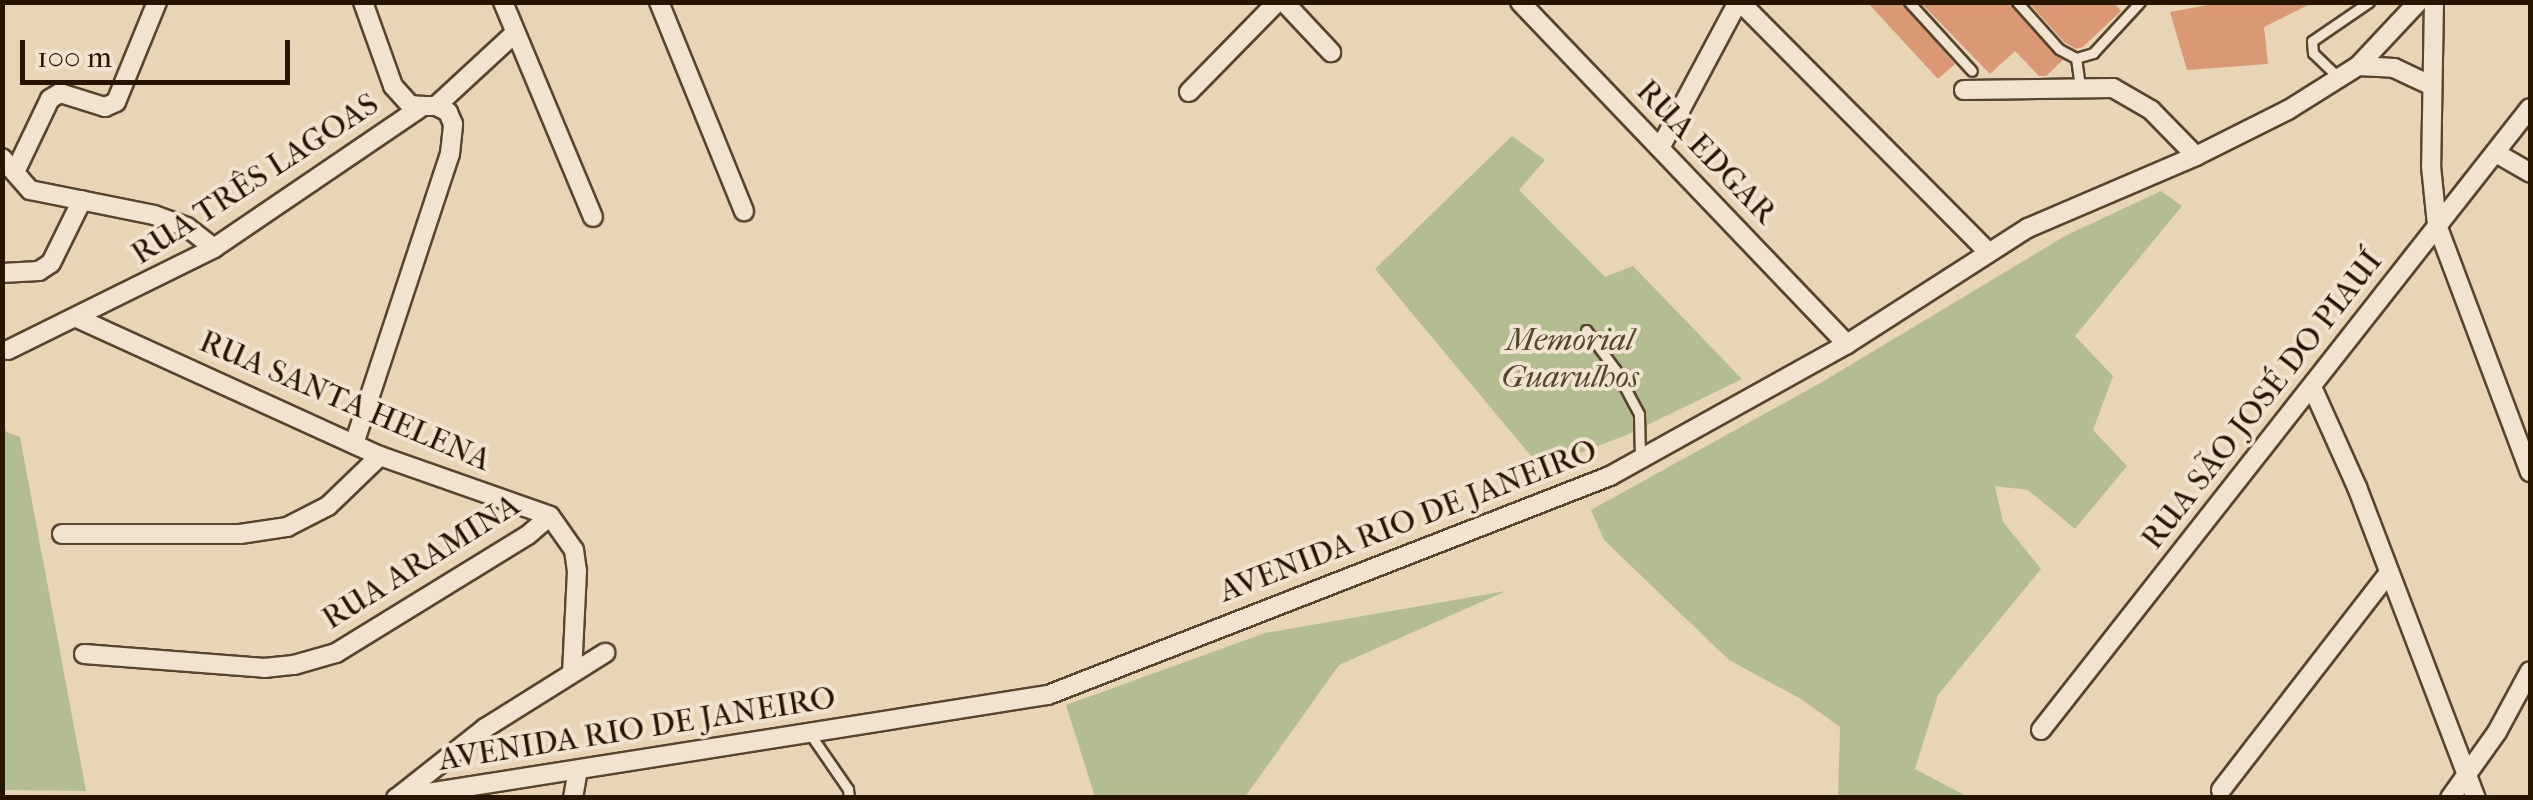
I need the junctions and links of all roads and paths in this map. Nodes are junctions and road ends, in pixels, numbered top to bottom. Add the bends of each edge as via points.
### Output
1 (156, 2) edge
2 (363, 2) edge
3 (503, 2) edge
4 (658, 2) edge
5 (1276, 2) edge
6 (1284, 2) edge
7 (1520, 2) edge
8 (1739, 2) edge
9 (1909, 2) edge
10 (2016, 2) edge
11 (2369, 2) edge
12 (2418, 2) edge
13 (2434, 2) edge
14 (2135, 4) edge
15 (515, 33) junction
16 (1331, 52) dead end
17 (2076, 58) junction
18 (2358, 66) junction
19 (1972, 72) dead end
20 (2339, 78) junction
21 (2080, 86) junction
22 (2432, 86) junction
23 (1964, 90) dead end
24 (1189, 92) dead end
25 (429, 106) junction
26 (2530, 108) edge
27 (1660, 148) junction
28 (2496, 154) junction
29 (2196, 156) junction
30 (9, 165) edge
31 (2530, 173) edge
32 (82, 200) junction
33 (744, 212) dead end
34 (593, 217) dead end
35 (2437, 226) junction
36 (214, 248) junction
37 (1987, 251) junction
38 (2, 273) edge
39 (77, 318) junction
40 (1586, 330) dead end
41 (1847, 344) junction
42 (8, 350) dead end
43 (2312, 387) junction
44 (354, 444) junction
45 (380, 456) junction
46 (1640, 459) junction
47 (2530, 472) edge
48 (550, 516) junction
49 (62, 534) dead end
50 (2389, 573) junction
51 (605, 653) dead end
52 (84, 654) dead end
53 (572, 672) junction
54 (2530, 672) edge
55 (2040, 730) dead end
56 (808, 732) junction
57 (578, 771) junction
58 (2468, 775) junction
59 (2221, 790) dead end
60 (397, 798) edge
61 (573, 798) edge
62 (849, 798) edge
63 (2450, 798) edge
64 (2476, 798) edge

1 - 30 street via 116,102 105,107 60,93
2 - 25 street via 393,86 410,105
3 - 15 street
4 - 33 street
5 - 24 street
6 - 16 street
7 - 27 street, RUA EDGAR
8 - 27 street
8 - 37 street
9 - 19 lane
10 - 17 lane via 2059,49
11 - 20 lane via 2312,41 2313,53
12 - 18 street, AVENIDA RIO DE JANEIRO
13 - 22 street
14 - 17 lane via 2093,53
15 - 25 street, RUA TRÊS LAGOAS
15 - 34 street
17 - 21 lane
18 - 20 street, AVENIDA RIO DE JANEIRO
18 - 22 street via 2394,68
20 - 29 street, AVENIDA RIO DE JANEIRO
21 - 23 street
21 - 29 street via 2132,96
22 - 35 street
25 - 36 street, RUA TRÊS LAGOAS
25 - 44 street via 448,112 450,154
26 - 28 street, RUA SÃO JOSÉ DO PIAUÍ
27 - 41 street, RUA EDGAR
28 - 31 street
28 - 35 street, RUA SÃO JOSÉ DO PIAUÍ
29 - 37 street, AVENIDA RIO DE JANEIRO
30 - 32 street via 30,190
32 - 36 street via 154,214
32 - 38 street via 51,263 39,271
35 - 43 street, RUA SÃO JOSÉ DO PIAUÍ
35 - 47 street
36 - 39 street, RUA TRÊS LAGOAS
37 - 41 street, AVENIDA RIO DE JANEIRO
39 - 42 street, RUA TRÊS LAGOAS
39 - 44 street, RUA SANTA HELENA
40 - 46 lane via 1639,414
41 - 46 street, AVENIDA RIO DE JANEIRO
43 - 50 street
43 - 55 street, RUA SÃO JOSÉ DO PIAUÍ
44 - 45 street, RUA SANTA HELENA
45 - 48 street, RUA SANTA HELENA
45 - 49 street via 328,506 287,527 240,534
46 - 56 street, AVENIDA RIO DE JANEIRO via 1048,695
48 - 52 street, RUA ARAMINA via 336,653 294,666
48 - 53 street via 574,550 577,571
50 - 58 street
50 - 59 street
51 - 53 street
53 - 60 street
54 - 58 street
56 - 57 street, AVENIDA RIO DE JANEIRO
56 - 62 lane
57 - 60 street, AVENIDA RIO DE JANEIRO
57 - 61 street
58 - 63 street
58 - 64 street

